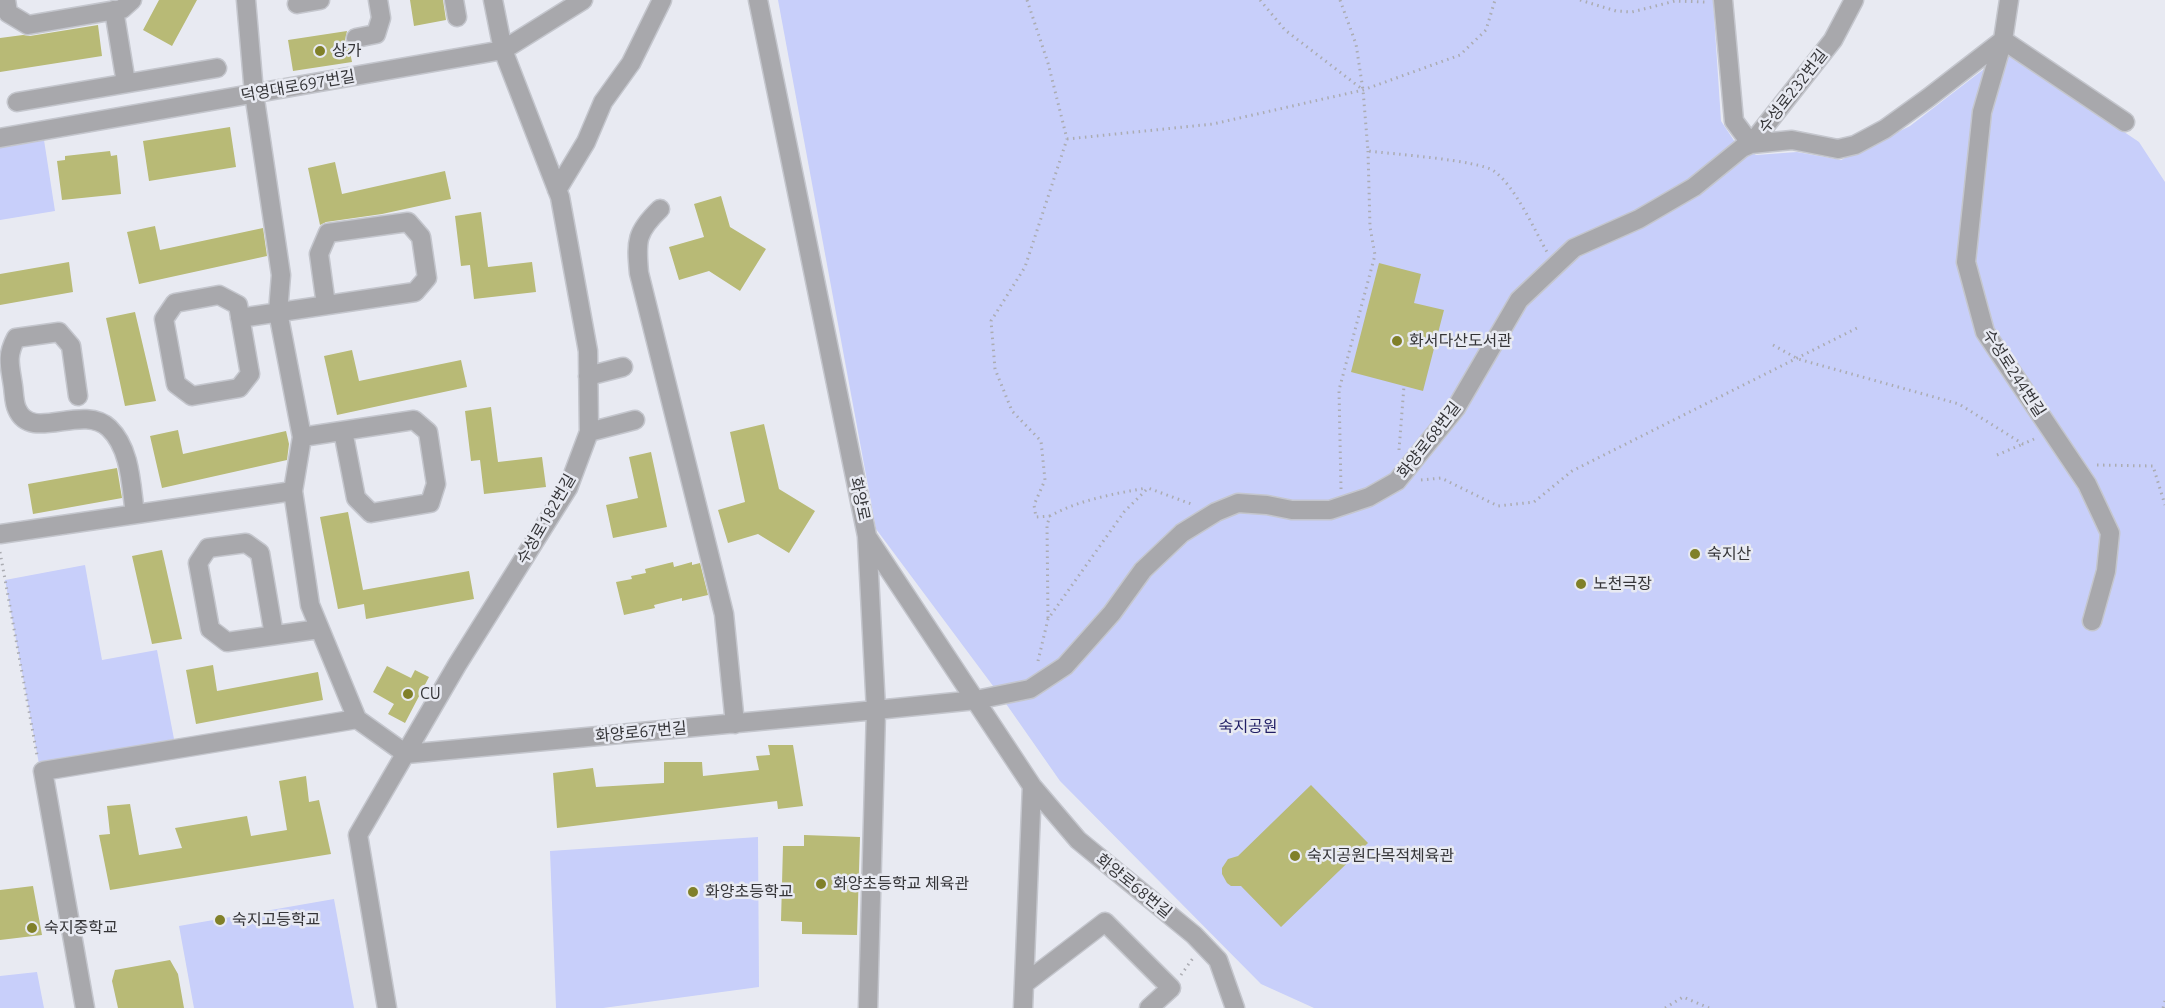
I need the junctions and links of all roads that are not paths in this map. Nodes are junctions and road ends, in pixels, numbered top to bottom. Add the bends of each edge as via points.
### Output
1 (6, 0) edge
2 (132, 0) edge
3 (246, 0) edge
4 (321, 0) edge
5 (378, 0) edge
6 (493, 0) edge
7 (583, 0) edge
8 (662, 0) edge
9 (758, 0) edge
10 (1854, 0) edge
11 (2009, 0) edge
12 (1723, 1) edge
13 (297, 4) dead end
14 (114, 10) junction
15 (356, 38) dead end
16 (2003, 40) junction
17 (503, 50) junction
18 (217, 68) dead end
19 (126, 83) junction
20 (254, 93) junction
21 (17, 102) dead end
22 (2125, 122) dead end
23 (0, 138) edge
24 (1751, 144) junction
25 (557, 190) junction
26 (660, 209) dead end
27 (326, 305) junction
28 (279, 312) junction
29 (240, 318) junction
30 (623, 367) dead end
31 (588, 376) junction
32 (78, 396) dead end
33 (635, 420) dead end
34 (344, 431) junction
35 (590, 432) junction
36 (302, 437) junction
37 (293, 491) junction
38 (135, 514) junction
39 (0, 534) edge
40 (867, 536) junction
41 (2092, 621) dead end
42 (320, 629) junction
43 (274, 635) junction
44 (976, 700) junction
45 (876, 710) junction
46 (357, 719) junction
47 (735, 724) junction
48 (406, 754) junction
49 (1032, 786) junction
50 (1024, 984) junction
51 (85, 1008) edge
52 (387, 1008) edge
53 (868, 1008) edge
54 (1023, 1008) edge
55 (1149, 1008) edge
56 (1235, 1008) edge

1 - 14 street via 8,13 28,25
2 - 14 street via 123,9
3 - 20 street
4 - 13 street
5 - 15 street via 381,18 376,34
6 - 17 street, 수성로182번길
7 - 17 street, 덕영대로697번길
8 - 25 street via 631,63 603,102 586,142
9 - 40 street, 화양로
10 - 24 street, 수성로232번길 via 1833,40
11 - 16 street, 수성로244번길
12 - 24 street, 수성로232번길 via 1734,121
14 - 19 street
16 - 22 street
16 - 24 street via 1885,129 1855,145 1838,149 1792,140
16 - 41 street, 수성로244번길 via 1983,112 1966,262 1985,332 2087,484 2110,533 2106,571
17 - 20 street, 덕영대로697번길
17 - 25 street, 수성로182번길
18 - 19 street
19 - 21 street
20 - 23 street, 덕영대로697번길
20 - 28 street via 281,275
24 - 44 street, 화양로68번길 via 1694,187 1639,219 1575,248 1554,266 1519,300 1455,408 1397,481 1369,497 1330,510 1238,503 1216,512 1182,533 1143,570 1112,613 1065,666 1030,689
25 - 31 street, 수성로182번길 via 588,351
26 - 47 street via 644,225 636,247 639,273 724,614
27 - 27 street via 415,292 428,278 421,237 408,222 328,233 319,254
27 - 28 street
28 - 29 street
28 - 36 street
29 - 29 street via 238,305 219,295 175,303 164,319 176,384 192,396 239,388 250,374
30 - 31 street
31 - 35 street, 수성로182번길
32 - 38 street via 70,346 59,332 16,338 9,352 17,409 26,421 40,425 84,418 107,426 118,438 127,461
33 - 35 street
34 - 34 street via 414,420 428,432 436,484 429,503 371,513 356,498
34 - 36 street
35 - 48 street, 수성로182번길 via 568,488
36 - 37 street
37 - 38 street
37 - 42 street via 309,605
38 - 39 street
40 - 44 street, 화양로68번길
40 - 45 street, 화양로
42 - 43 street
42 - 46 street
43 - 43 street via 227,642 210,629 198,563 208,548 246,543 260,553
44 - 45 street, 화양로68번길
44 - 49 street, 화양로68번길
45 - 47 street, 화양로67번길
45 - 53 street, 화양로
46 - 48 street
46 - 51 street via 43,771
47 - 48 street, 화양로67번길
48 - 52 street, 수성로182번길 via 358,835
49 - 50 street
49 - 56 street, 화양로68번길 via 1078,840 1218,960
50 - 54 street
50 - 55 street via 1105,922 1170,988

